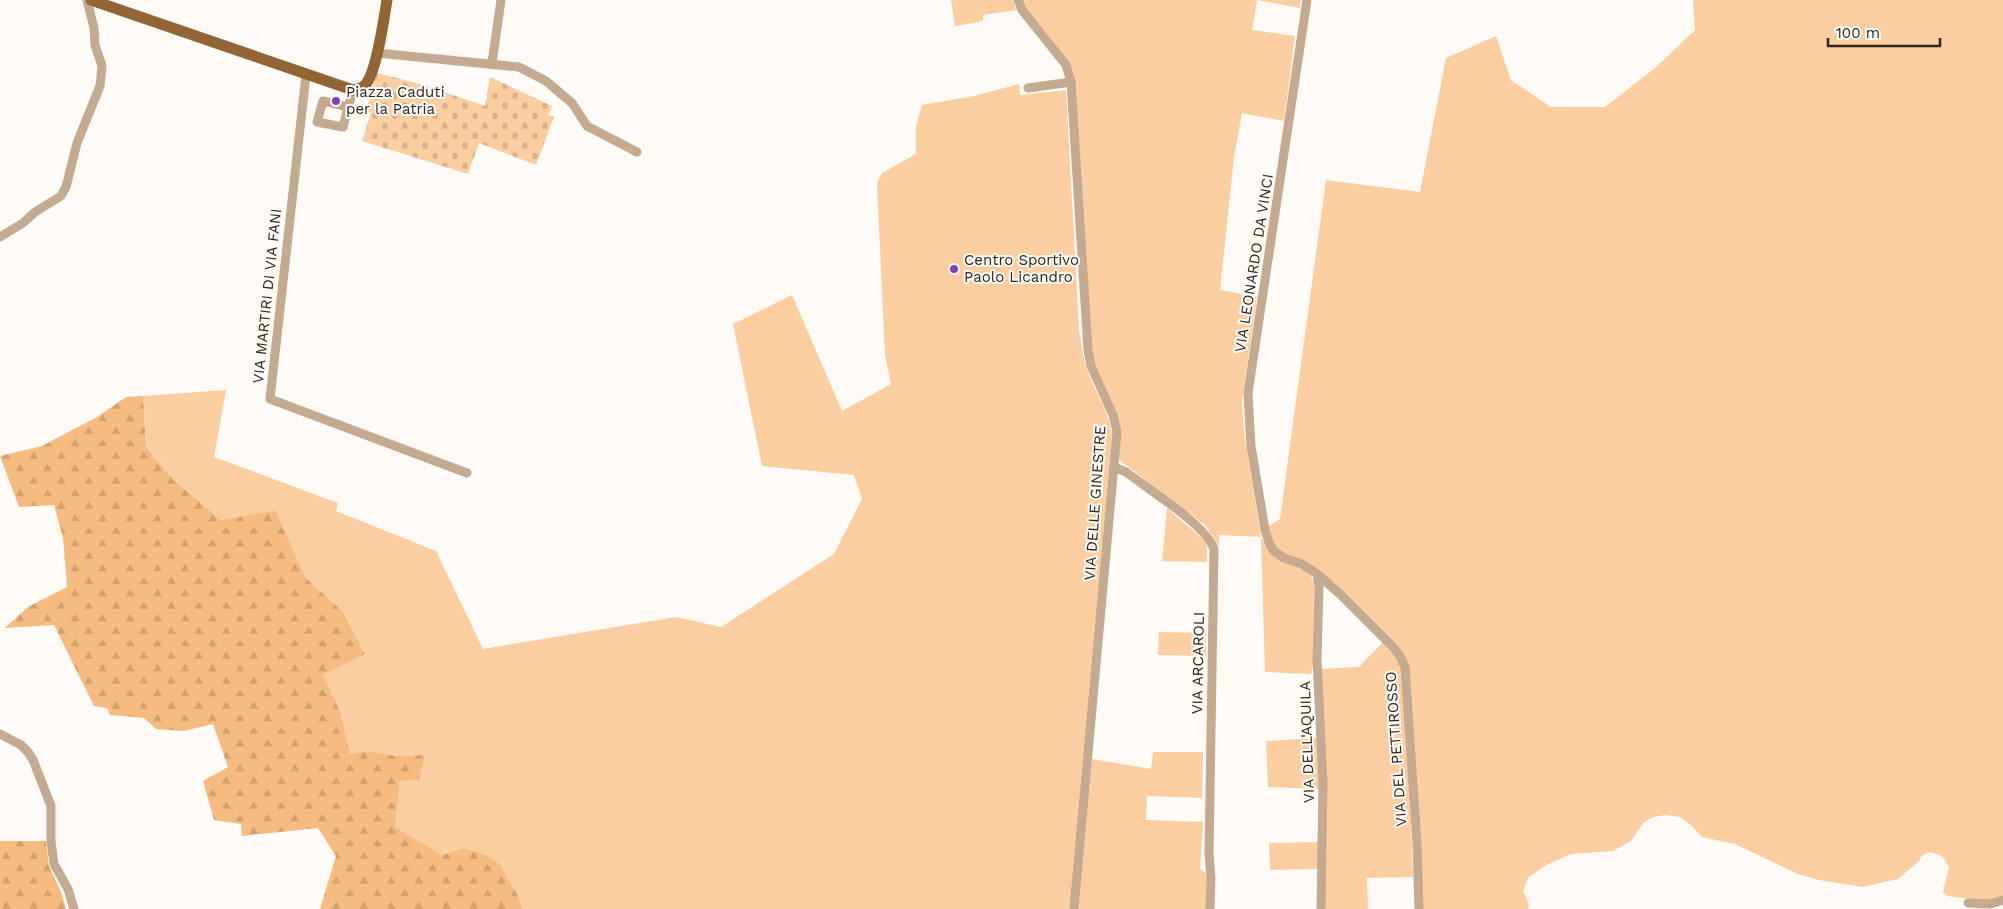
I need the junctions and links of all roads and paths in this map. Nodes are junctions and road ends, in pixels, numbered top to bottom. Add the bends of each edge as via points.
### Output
1 (87, 0) edge
2 (91, 0) edge
3 (386, 0) edge
4 (501, 0) edge
5 (1018, 0) edge
6 (1307, 0) edge
7 (377, 53) junction
8 (492, 64) junction
9 (306, 75) junction
10 (1071, 82) junction
11 (1028, 88) dead end
12 (357, 89) junction
13 (348, 107) dead end
14 (637, 152) dead end
15 (0, 237) edge
16 (1114, 468) junction
17 (467, 473) dead end
18 (1265, 530) joint
19 (1317, 574) junction
20 (1336, 591) junction
21 (1318, 601) junction
22 (0, 734) edge
23 (2003, 900) edge
24 (1968, 903) dead end
25 (74, 909) edge
26 (1074, 909) edge
27 (1210, 909) edge
28 (1321, 909) edge
29 (1419, 909) edge

1 - 15 street via 102,66 100,86 77,142 66,187 61,196
2 - 9 main road
3 - 7 main road
4 - 8 street
5 - 10 street, VIA DELLE GINESTRE via 1022,10 1066,65
6 - 18 street, VIA LEONARDO DA VINCI via 1248,393 1251,446
7 - 8 street
7 - 12 main road via 368,80
8 - 14 street via 519,66 546,81 572,103 587,126
9 - 12 main road
9 - 17 street, VIA MARTIRI DI VIA FANI via 270,399
10 - 11 street
10 - 16 street, VIA DELLE GINESTRE via 1085,326 1091,366 1116,422
12 - 13 street
16 - 26 street, VIA DELLE GINESTRE
16 - 27 street, VIA ARCAROLI via 1126,472 1202,529 1214,549
18 - 19 street, VIA DEL PETTIROSSO via 1274,551
19 - 20 street, VIA DEL PETTIROSSO
19 - 21 street, VIA DELL'AQUILA
20 - 21 street via 1325,593
20 - 29 street, VIA DEL PETTIROSSO via 1393,647 1405,667
21 - 28 street, VIA DELL'AQUILA via 1317,659 1323,782
22 - 25 street via 21,745 33,760 50,806 54,864 68,889
23 - 24 street via 1990,904

